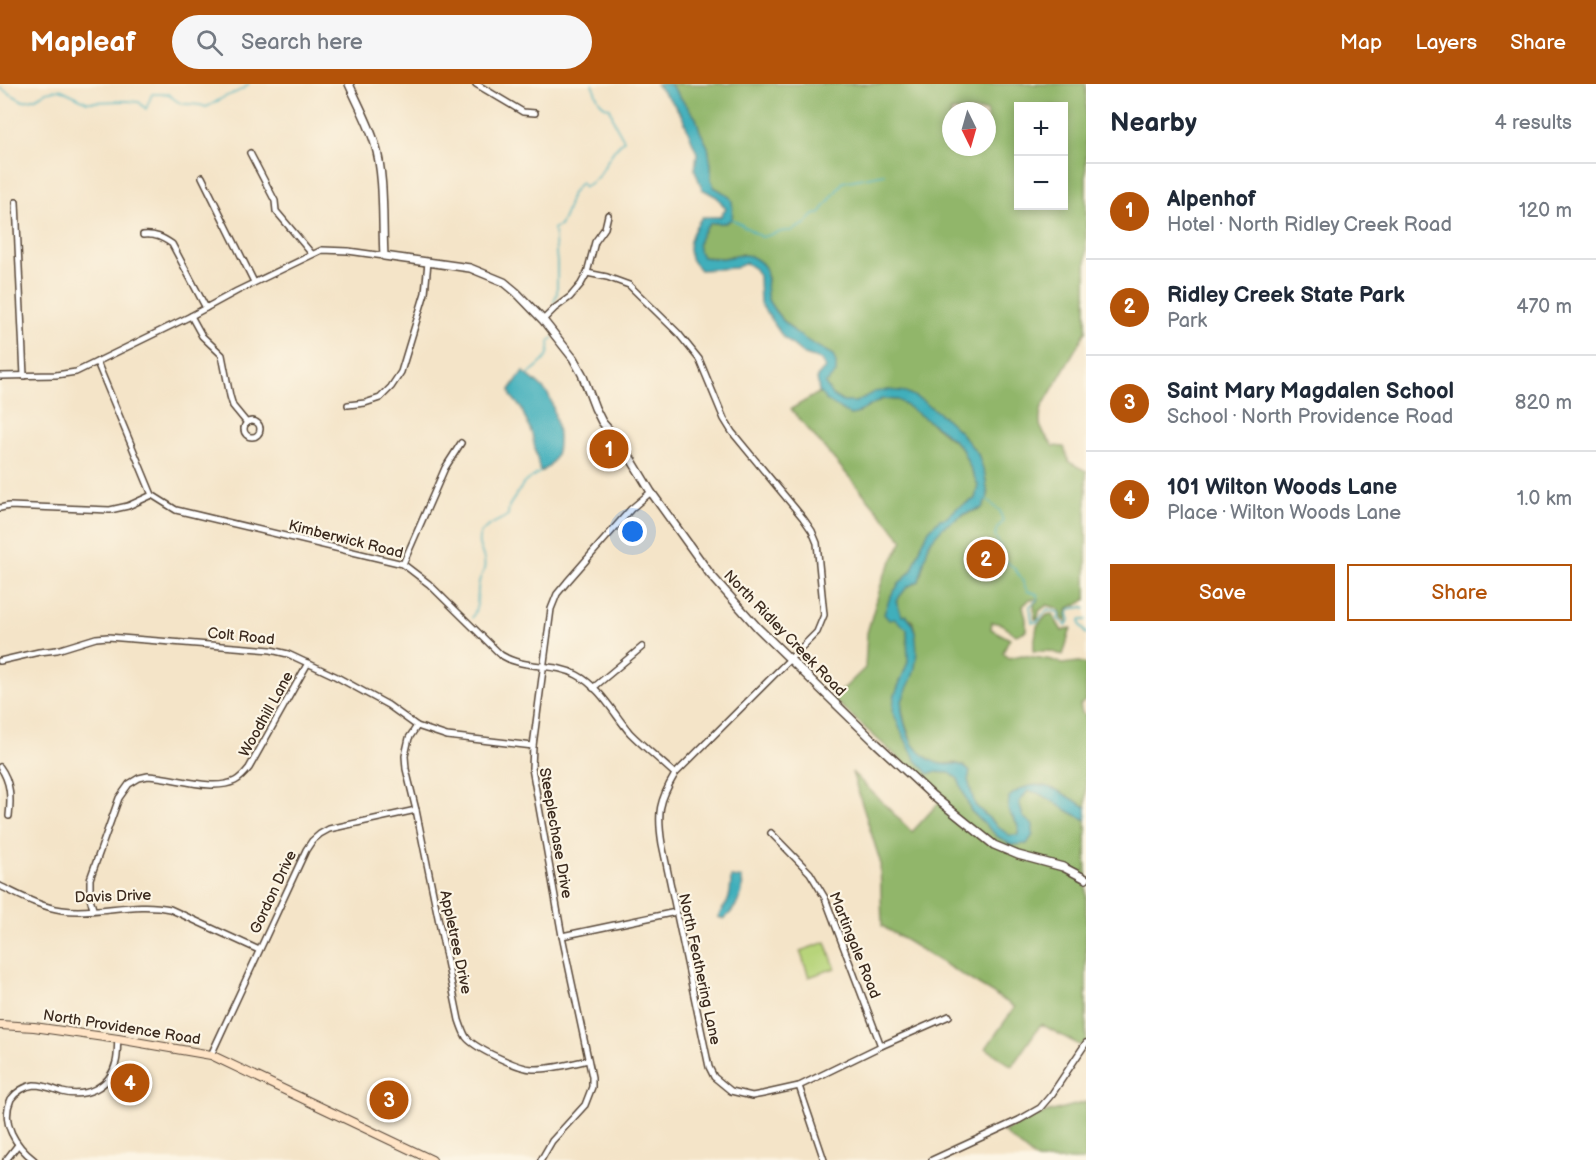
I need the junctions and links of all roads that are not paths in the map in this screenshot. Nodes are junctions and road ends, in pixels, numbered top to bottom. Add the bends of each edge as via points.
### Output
1 (349, 84) edge
2 (476, 84) edge
3 (535, 113) dead end
4 (250, 153) dead end
5 (202, 177) dead end
6 (16, 202) dead end
7 (608, 215) dead end
8 (143, 235) dead end
9 (312, 254) junction
10 (384, 256) junction
11 (428, 262) junction
12 (587, 273) junction
13 (254, 282) junction
14 (206, 308) junction
15 (191, 316) junction
16 (543, 320) junction
17 (97, 362) junction
18 (0, 376) edge
19 (24, 376) junction
20 (348, 405) dead end
21 (247, 423) dead end
22 (461, 443) dead end
23 (651, 492) junction
24 (152, 495) junction
25 (0, 508) edge
26 (402, 564) junction
27 (642, 647) dead end
28 (789, 660) junction
29 (0, 661) edge
30 (308, 663) junction
31 (544, 667) junction
32 (593, 688) junction
33 (417, 726) junction
34 (533, 746) junction
35 (0, 767) edge
36 (675, 774) junction
37 (416, 810) junction
38 (9, 816) dead end
39 (771, 833) dead end
40 (1086, 879) edge
41 (0, 886) edge
42 (93, 909) junction
43 (676, 912) junction
44 (562, 936) junction
45 (259, 950) junction
46 (949, 1016) dead end
47 (0, 1025) edge
48 (118, 1039) junction
49 (1086, 1043) edge
50 (881, 1046) junction
51 (211, 1055) junction
52 (588, 1060) junction
53 (800, 1086) junction
54 (16, 1146) junction
55 (414, 1156) edge
56 (6, 1160) edge
57 (34, 1160) edge
58 (432, 1160) edge
59 (541, 1160) edge
60 (824, 1160) edge
61 (932, 1160) edge

1 - 10 street via 379,160
2 - 3 street via 523,112
4 - 9 street via 275,201 276,211
5 - 13 street
6 - 19 street
7 - 12 street via 595,242
8 - 14 street via 163,237 172,244
9 - 10 street via 330,250
9 - 13 street
10 - 11 street, North Ridley Creek Road
11 - 16 street, North Ridley Creek Road via 470,268 504,282
11 - 20 street via 424,293 401,372 380,398
12 - 16 street via 570,297
12 - 28 street, North Feathering Lane via 629,285 678,333 699,358 732,432 812,531 817,543 824,615 817,632
13 - 14 street
14 - 15 street
15 - 17 street
15 - 21 street via 202,336 222,355 233,406
16 - 23 street, North Ridley Creek Road via 573,358 602,422
17 - 19 street via 76,372
17 - 24 street
18 - 19 street
22 - 26 street via 445,468
23 - 28 street, North Ridley Creek Road via 710,574
23 - 31 street, Steeplechase Drive via 631,509 557,594 551,609
24 - 25 street via 110,510
24 - 26 street, Kimberwick Road via 176,510
26 - 31 street, Kimberwick Road via 429,584 501,656 511,662
27 - 32 street
28 - 36 street, North Feathering Lane
28 - 40 street, North Ridley Creek Road via 933,796 994,845 1063,867
29 - 30 street, Colt Road via 108,637 272,650
30 - 33 street, Colt Road via 388,705
30 - 42 street, Woodhill Lane via 249,768 234,782 209,785 148,776 129,784 119,798 90,879
31 - 32 street, Kimberwick Road via 577,675
31 - 34 street, Steeplechase Drive
32 - 36 street, Kimberwick Road via 633,735
33 - 34 street, Colt Road via 447,736
33 - 37 street, Appletree Drive via 405,756
34 - 44 street, Steeplechase Drive via 535,792
35 - 38 street via 11,797
36 - 43 street, North Feathering Lane via 660,804 659,818
37 - 45 street, Gordon Drive via 338,826 312,841
37 - 52 street, Appletree Drive via 459,1020 466,1037 480,1048 530,1069
39 - 50 street, Martingale Road via 810,873 825,898
41 - 42 street, Davis Drive via 62,910
42 - 45 street, Davis Drive via 158,906
43 - 44 street
43 - 53 street, North Feathering Lane via 714,1077 731,1092 752,1096
44 - 52 street, Steeplechase Drive
45 - 51 street, Gordon Drive
46 - 50 street, North Feathering Lane
47 - 48 main road, North Providence Road
48 - 51 main road, North Providence Road
48 - 54 street via 116,1064 100,1087 75,1094 35,1085 15,1094 3,1116
49 - 61 street via 1040,1108
50 - 53 street, North Feathering Lane
51 - 55 main road, North Providence Road
52 - 59 street, Steeplechase Drive via 592,1077 589,1097
53 - 60 street
54 - 56 street
54 - 57 street
55 - 58 main road, North Providence Road

